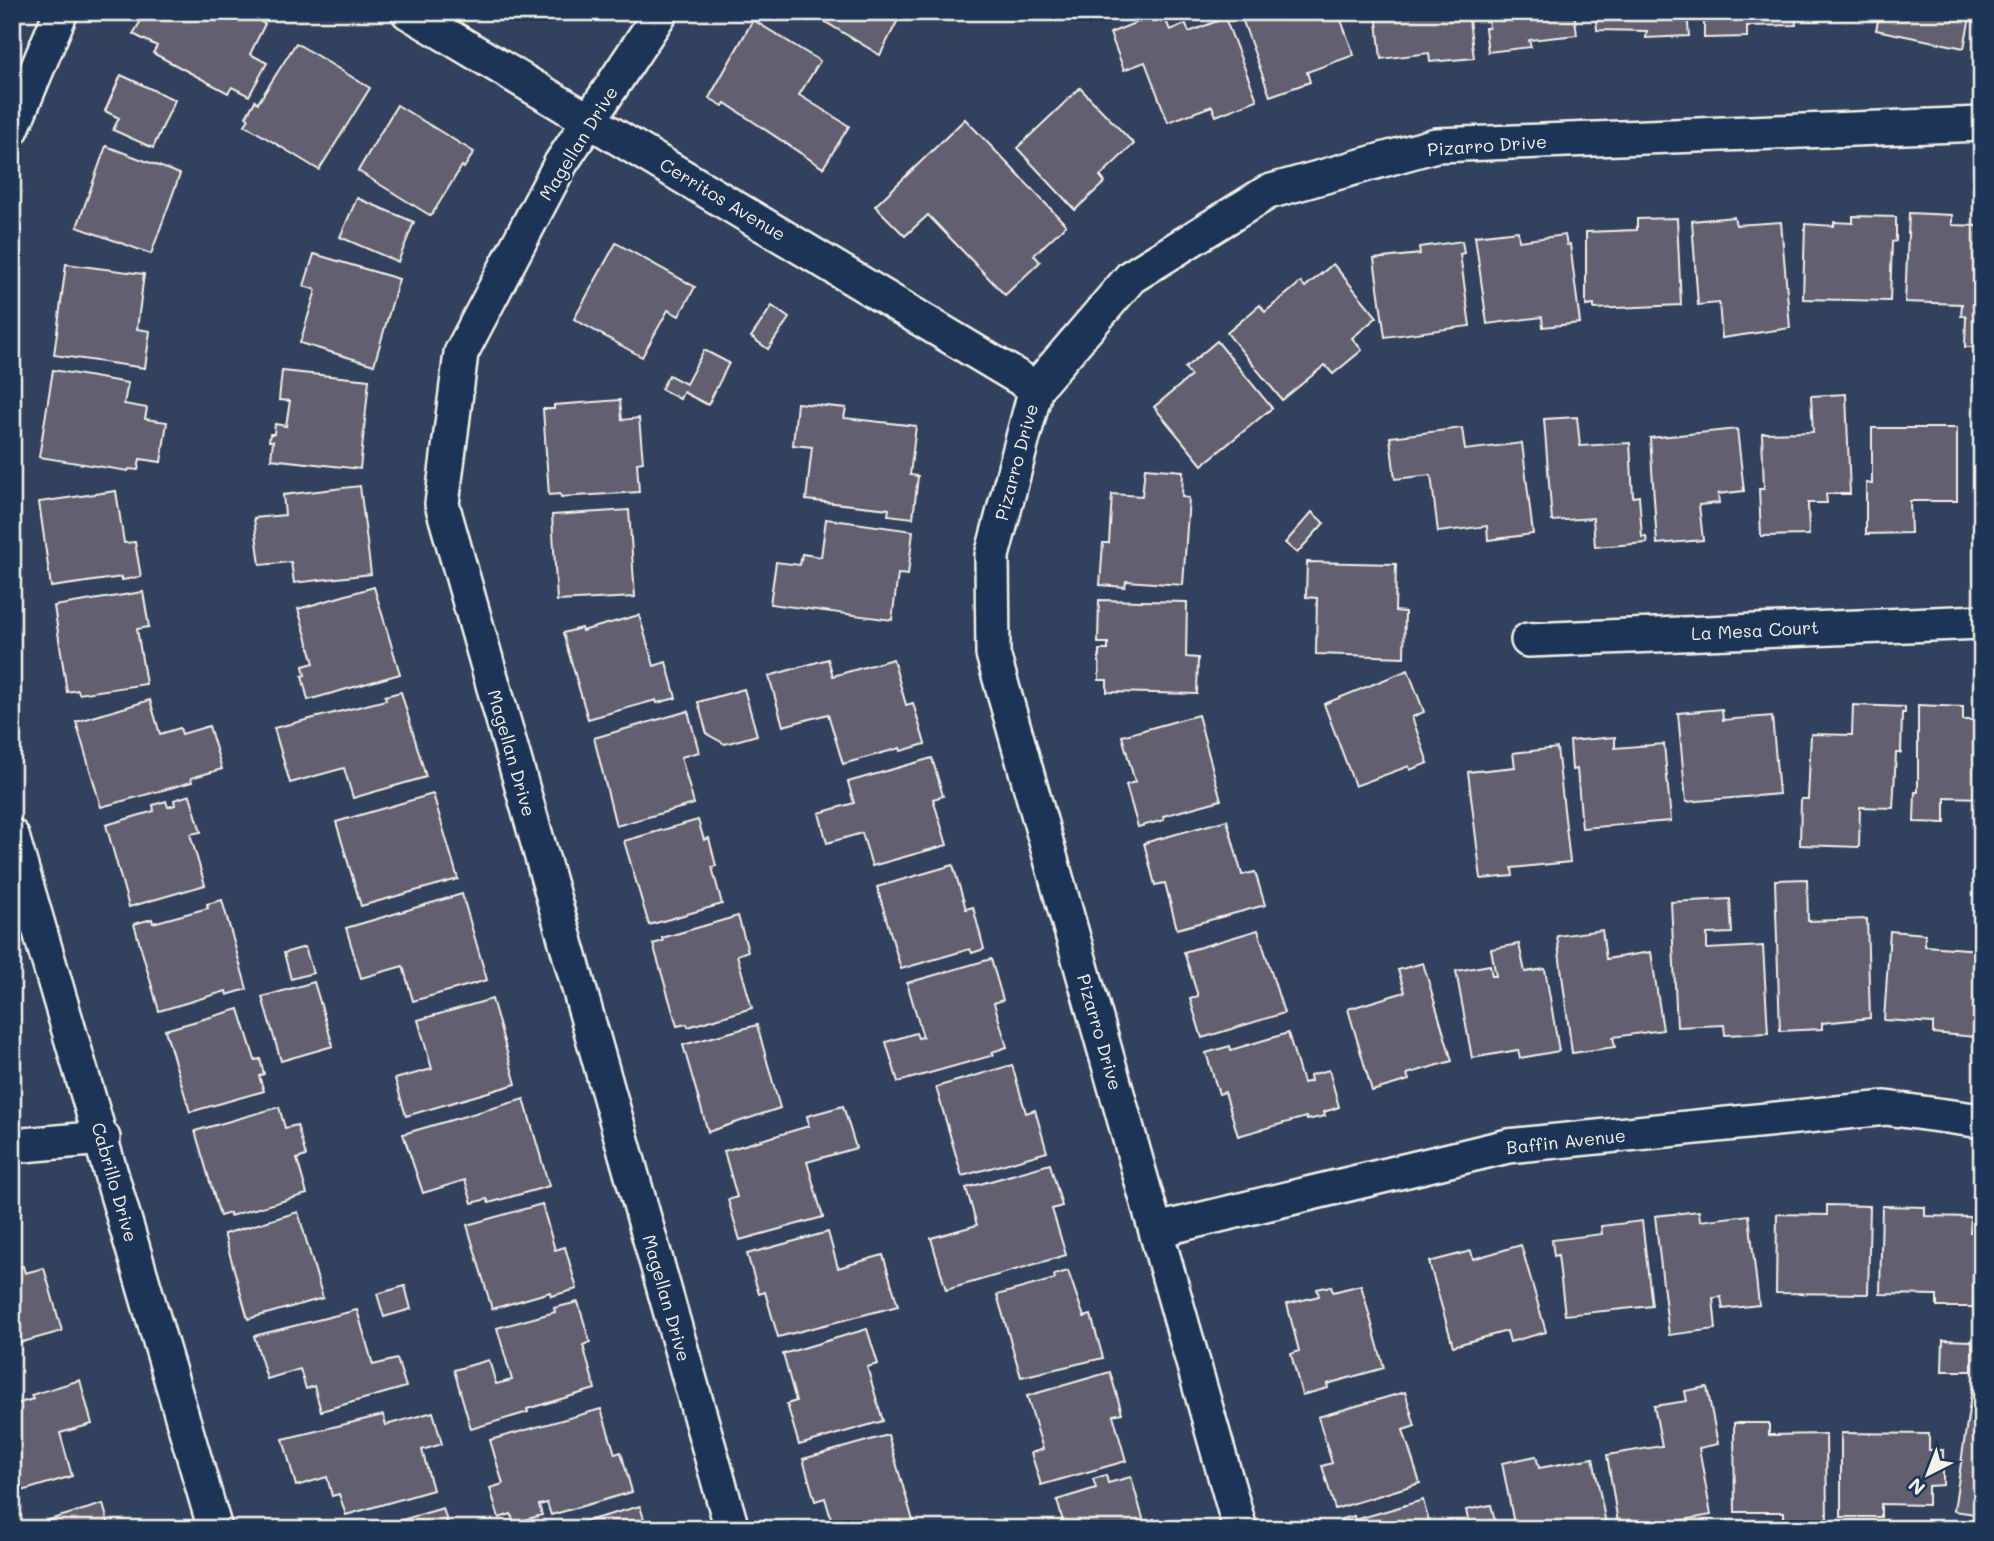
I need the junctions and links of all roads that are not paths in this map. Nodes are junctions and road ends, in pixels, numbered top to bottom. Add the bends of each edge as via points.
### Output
1 (61, 12) edge
2 (408, 12) edge
3 (661, 12) edge
4 (592, 120) junction
5 (1982, 124) edge
6 (12, 129) edge
7 (1036, 388) junction
8 (1982, 622) edge
9 (1528, 640) dead end
10 (12, 836) edge
11 (1982, 1121) edge
12 (103, 1138) junction
13 (12, 1146) edge
14 (1157, 1230) junction
15 (215, 1529) edge
16 (732, 1529) edge
17 (1240, 1529) edge

1 - 6 street
2 - 4 street, Cerritos Avenue
3 - 4 street, Magellan Drive
4 - 7 street, Cerritos Avenue
4 - 16 street, Magellan Drive via 561,163 461,353 442,504
5 - 7 street, Pizarro Drive via 1436,145 1268,192 1131,277
7 - 14 street, Pizarro Drive via 992,556 993,654
8 - 9 street, La Mesa Court
10 - 12 street, Cabrillo Drive
11 - 14 street, Baffin Avenue via 1886,1108 1508,1146
12 - 13 street
12 - 15 street, Cabrillo Drive
14 - 17 street, Pizarro Drive

